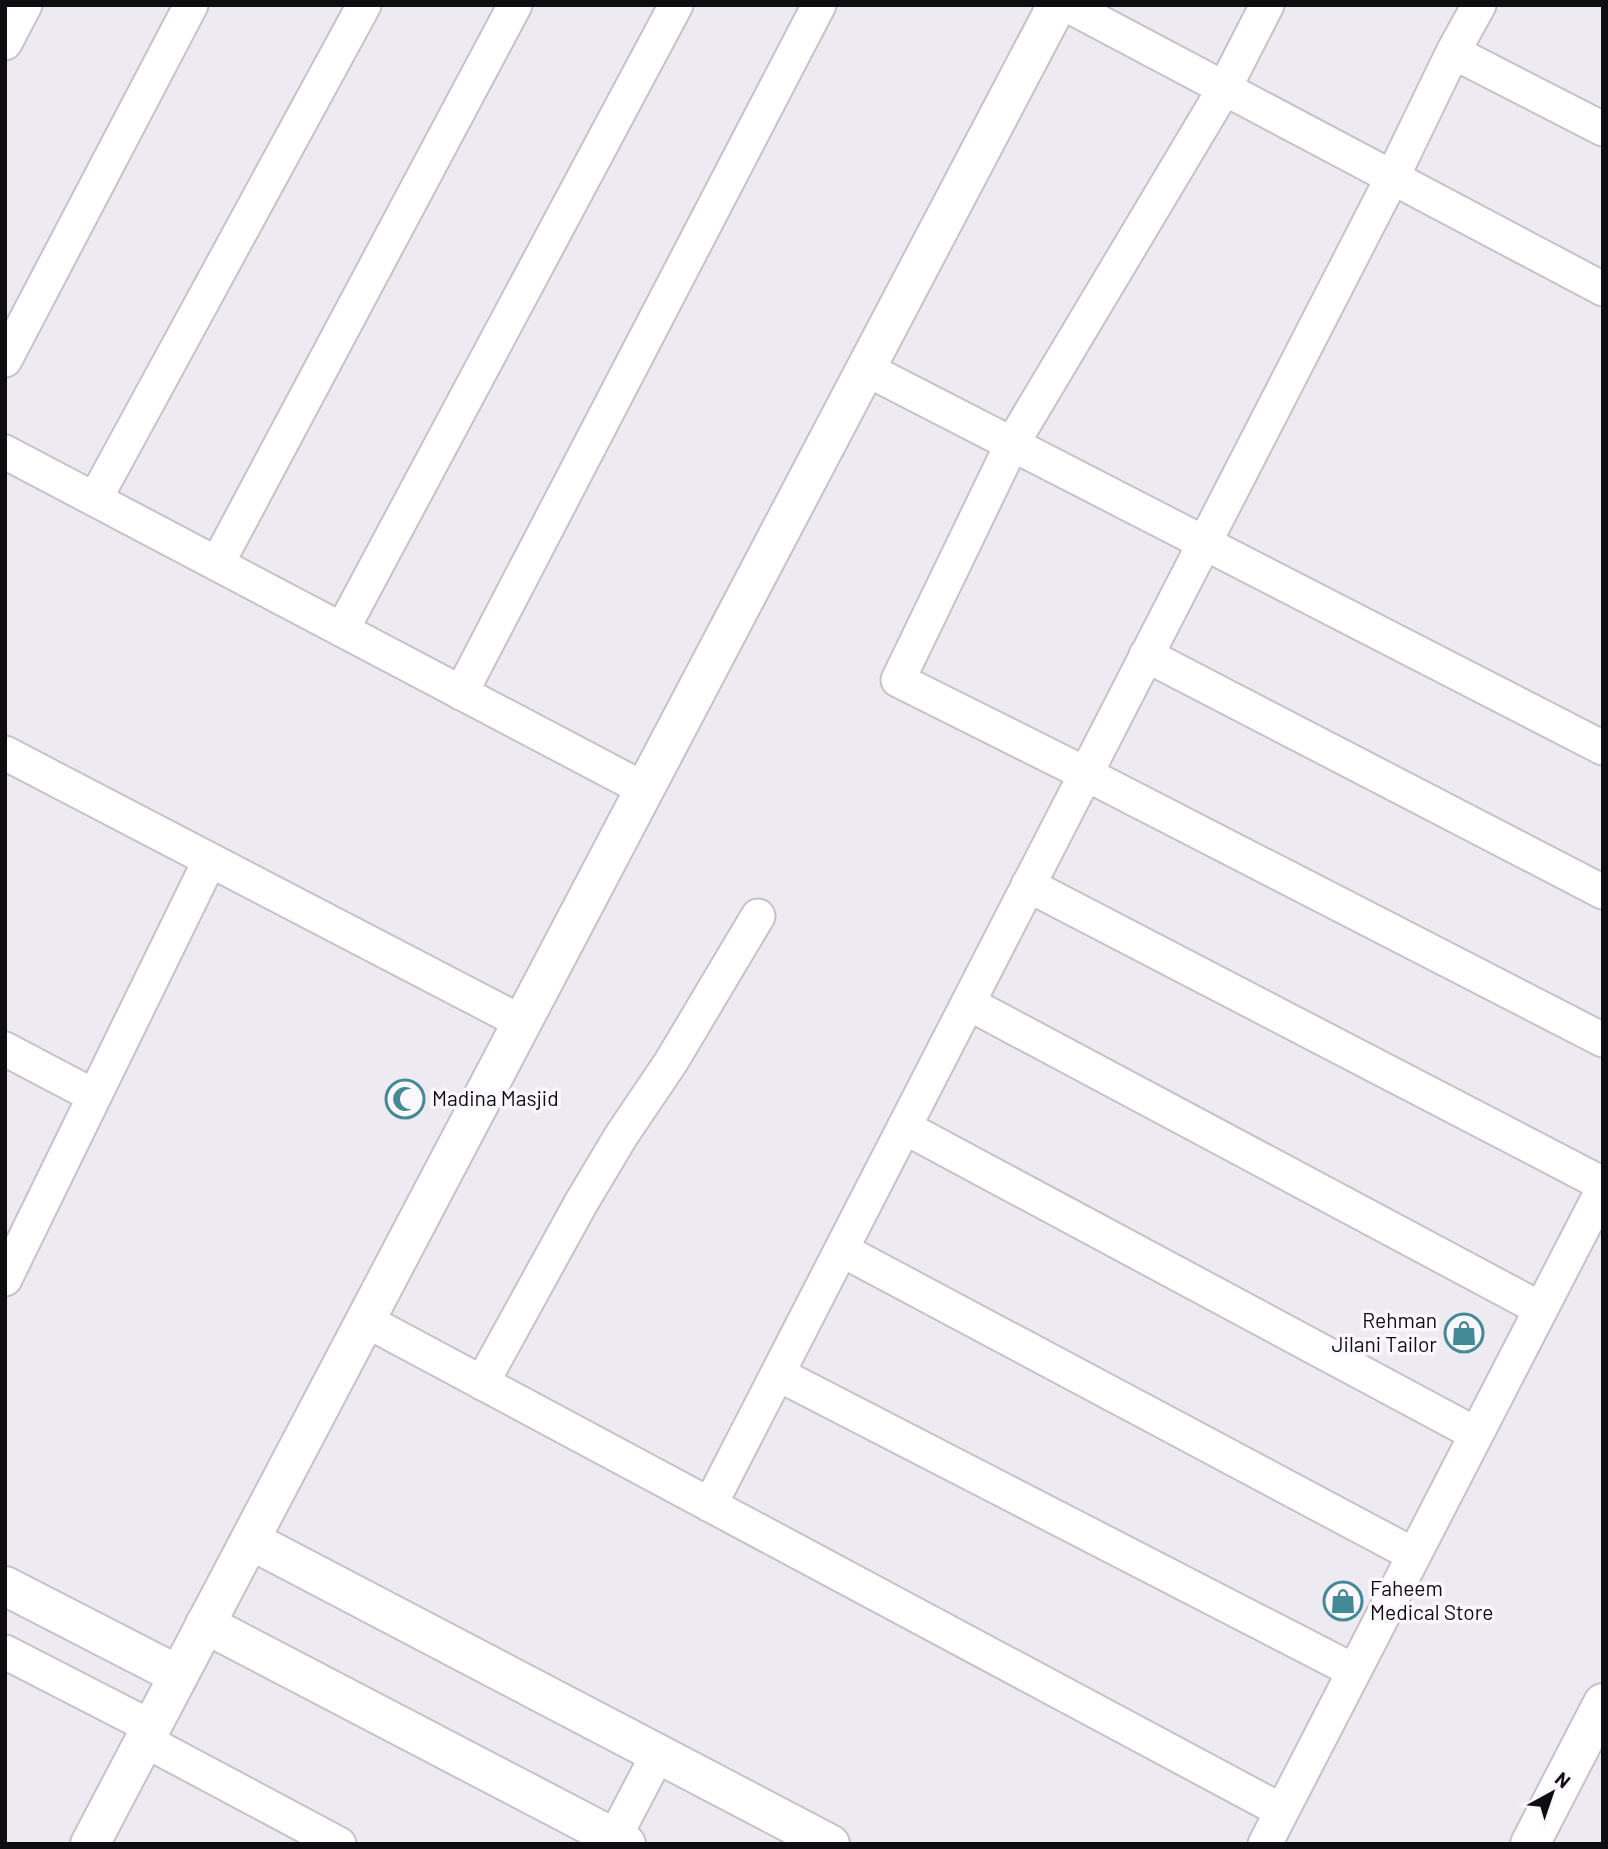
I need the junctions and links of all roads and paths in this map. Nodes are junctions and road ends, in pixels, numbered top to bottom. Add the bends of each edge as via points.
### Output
1 (25, 5) edge
2 (191, 5) edge
3 (364, 5) edge
4 (515, 5) edge
5 (676, 5) edge
6 (819, 5) edge
7 (1057, 5) edge
8 (1067, 5) edge
9 (1267, 5) edge
10 (1479, 5) edge
11 (5, 43) edge
12 (1453, 52) junction
13 (1224, 89) junction
14 (1603, 130) edge
15 (1392, 178) junction
16 (1603, 289) edge
17 (5, 360) edge
18 (866, 369) junction
19 (1012, 444) junction
20 (5, 452) edge
21 (95, 499) junction
22 (1204, 543) junction
23 (216, 564) junction
24 (342, 630) junction
25 (1146, 655) junction
26 (461, 693) junction
27 (1603, 748) edge
28 (5, 753) edge
29 (1086, 774) junction
30 (644, 789) junction
31 (210, 860) junction
32 (1028, 886) junction
33 (1603, 892) edge
34 (758, 916) dead end
35 (968, 1003) junction
36 (523, 1023) junction
37 (1603, 1040) edge
38 (5, 1049) edge
39 (94, 1096) junction
40 (904, 1127) junction
41 (1603, 1187) edge
42 (842, 1250) junction
43 (5, 1279) edge
44 (1541, 1309) junction
45 (365, 1320) junction
46 (778, 1374) junction
47 (482, 1383) junction
48 (1476, 1434) junction
49 (710, 1505) junction
50 (250, 1540) junction
51 (1413, 1556) junction
52 (5, 1586) edge
53 (205, 1624) junction
54 (5, 1652) edge
55 (1353, 1671) junction
56 (178, 1675) junction
57 (1603, 1703) edge
58 (148, 1734) junction
59 (658, 1754) junction
60 (1282, 1811) junction
61 (617, 1842) edge
62 (90, 1844) edge
63 (339, 1844) edge
64 (830, 1844) edge
65 (1265, 1844) edge
66 (1530, 1844) edge

1 - 11 street
2 - 17 street
3 - 21 street
4 - 23 street
5 - 24 street
6 - 26 street
7 - 18 street
8 - 13 street
9 - 13 street
10 - 12 street
12 - 14 street
12 - 15 street
13 - 15 street
13 - 19 street
15 - 16 street
15 - 22 street
18 - 19 street
18 - 30 street
19 - 22 street
19 - 29 street via 898,680
20 - 21 street
21 - 23 street
22 - 25 street
22 - 27 street
23 - 24 street
24 - 26 street
25 - 29 street
25 - 33 street
26 - 30 street
28 - 31 street
29 - 32 street
29 - 37 street
30 - 36 street
31 - 36 street
31 - 39 street
32 - 35 street
32 - 41 street
34 - 47 street via 581,1203
35 - 40 street
35 - 44 street
36 - 45 street
38 - 39 street
39 - 43 street
40 - 42 street
40 - 48 street
41 - 44 street
42 - 46 street
42 - 51 street
44 - 48 street
45 - 47 street
45 - 50 street
46 - 49 street
46 - 55 street
47 - 49 street
48 - 51 street
49 - 60 street
50 - 53 street
50 - 59 street
51 - 55 street
52 - 56 street
53 - 56 street
53 - 61 street
54 - 58 street
55 - 60 street
56 - 58 street
57 - 66 street
58 - 62 street
58 - 63 street
59 - 61 street
59 - 64 street
60 - 65 street

